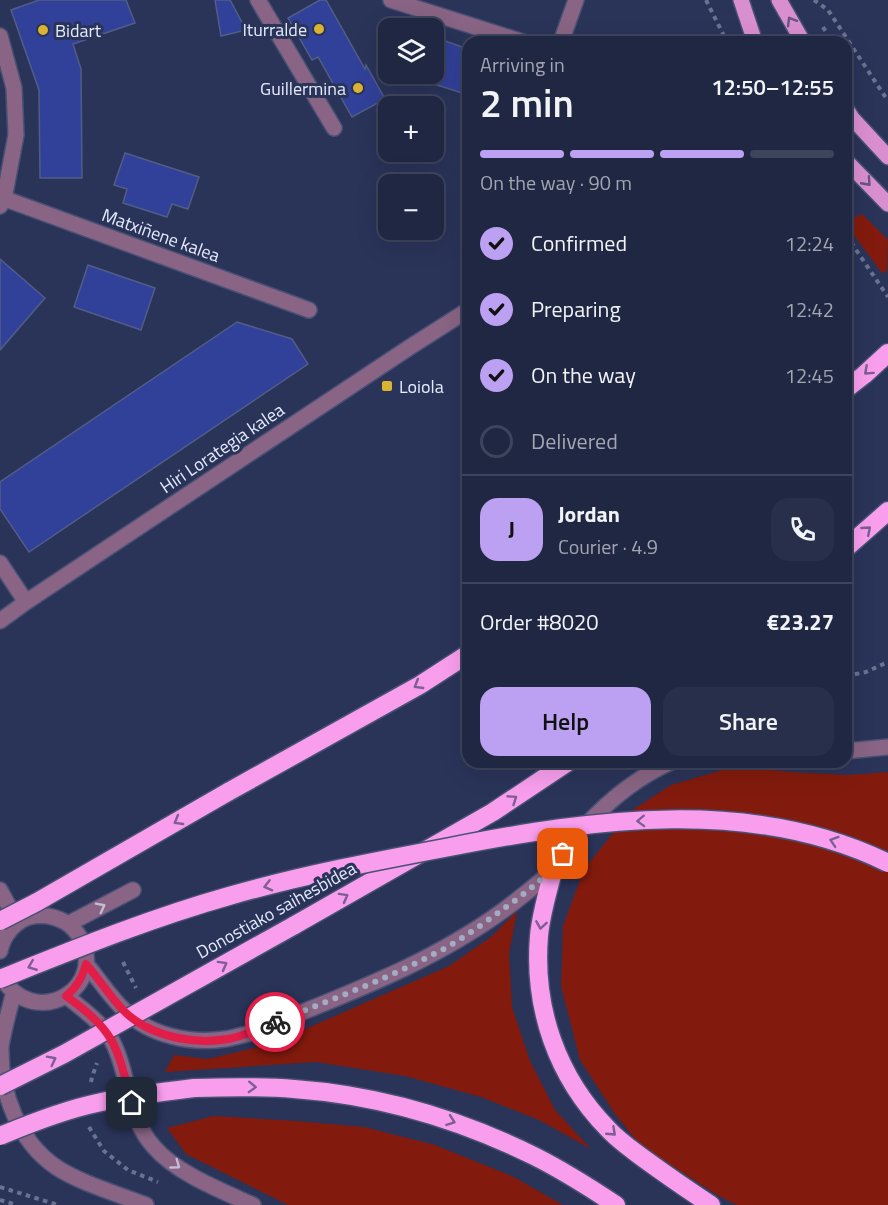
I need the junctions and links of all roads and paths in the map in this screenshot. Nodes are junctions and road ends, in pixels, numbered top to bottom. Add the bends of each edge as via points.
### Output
1 (258, 0) edge
2 (391, 0) edge
3 (576, 0) edge
4 (705, 0) edge
5 (741, 0) edge
6 (779, 0) edge
7 (814, 0) edge
8 (0, 36) edge
9 (504, 36) edge
10 (563, 36) edge
11 (724, 36) edge
12 (753, 36) edge
13 (800, 36) edge
14 (845, 36) edge
15 (852, 46) edge
16 (888, 101) edge
17 (852, 118) edge
18 (334, 128) dead end
19 (888, 157) edge
20 (852, 167) edge
21 (1, 201) edge
22 (888, 204) edge
23 (852, 245) edge
24 (888, 297) edge
25 (309, 310) dead end
26 (462, 314) edge
27 (888, 352) edge
28 (852, 384) edge
29 (888, 511) edge
30 (852, 543) edge
31 (0, 563) edge
32 (26, 602) junction
33 (0, 621) edge
34 (462, 658) edge
35 (888, 662) edge
36 (852, 675) edge
37 (888, 747) edge
38 (852, 750) edge
39 (559, 768) edge
40 (659, 768) edge
41 (888, 863) edge
42 (554, 868) junction
43 (0, 890) edge
44 (133, 890) dead end
45 (9, 922) edge
46 (68, 924) junction
47 (0, 951) edge
48 (86, 964) junction
49 (0, 970) edge
50 (0, 979) edge
51 (14, 992) junction
52 (66, 996) junction
53 (0, 1086) edge
54 (0, 1136) edge
55 (0, 1187) edge
56 (0, 1200) edge
57 (16, 1205) edge
58 (58, 1205) edge
59 (146, 1205) edge
60 (253, 1205) edge
61 (615, 1205) edge
62 (711, 1205) edge

1 - 18 street
2 - 9 street
3 - 10 street
4 - 11 path
5 - 12 main road
13 -> 6 main road
7 - 14 path via 828,10
8 - 21 street via 14,88 16,135
15 - 16 path
17 - 19 main road
20 -> 22 main road
21 - 25 street, Matxiñene kalea
23 - 24 path
26 - 32 street, Hiri Lorategia kalea
27 -> 28 highway
30 -> 29 highway
31 - 32 street
32 - 33 street, Hiri Lorategia kalea
34 -> 45 highway, bridge via 37,902
35 - 36 path
37 - 38 street
53 -> 39 highway, Donostiako saihesbidea, bridge via 64,1054 493,813
40 - 42 street via 624,789 604,807 572,840
41 -> 50 highway, bridge via 826,838 755,824 690,819 615,822 516,834 345,866 229,896
42 - 48 street via 476,929 434,954 248,1034 227,1039 183,1039 142,1024 125,1011
42 -> 62 highway via 539,934 538,960 543,1012 561,1063 574,1087 609,1130
43 - 45 street
46 -> 44 street
45 - 46 street via 43,916
45 - 47 street
46 - 48 street via 84,945
48 - 52 street via 83,977
49 - 51 street
51 - 52 street via 39,1003
51 - 59 street via 0,1066 7,1104 15,1121 40,1154 56,1167
52 -> 60 street via 109,1035 137,1122 154,1148 177,1168
54 -> 61 highway, bridge via 53,1116 141,1095 194,1088 315,1091 443,1118 536,1156
55 - 58 path
56 - 57 path

